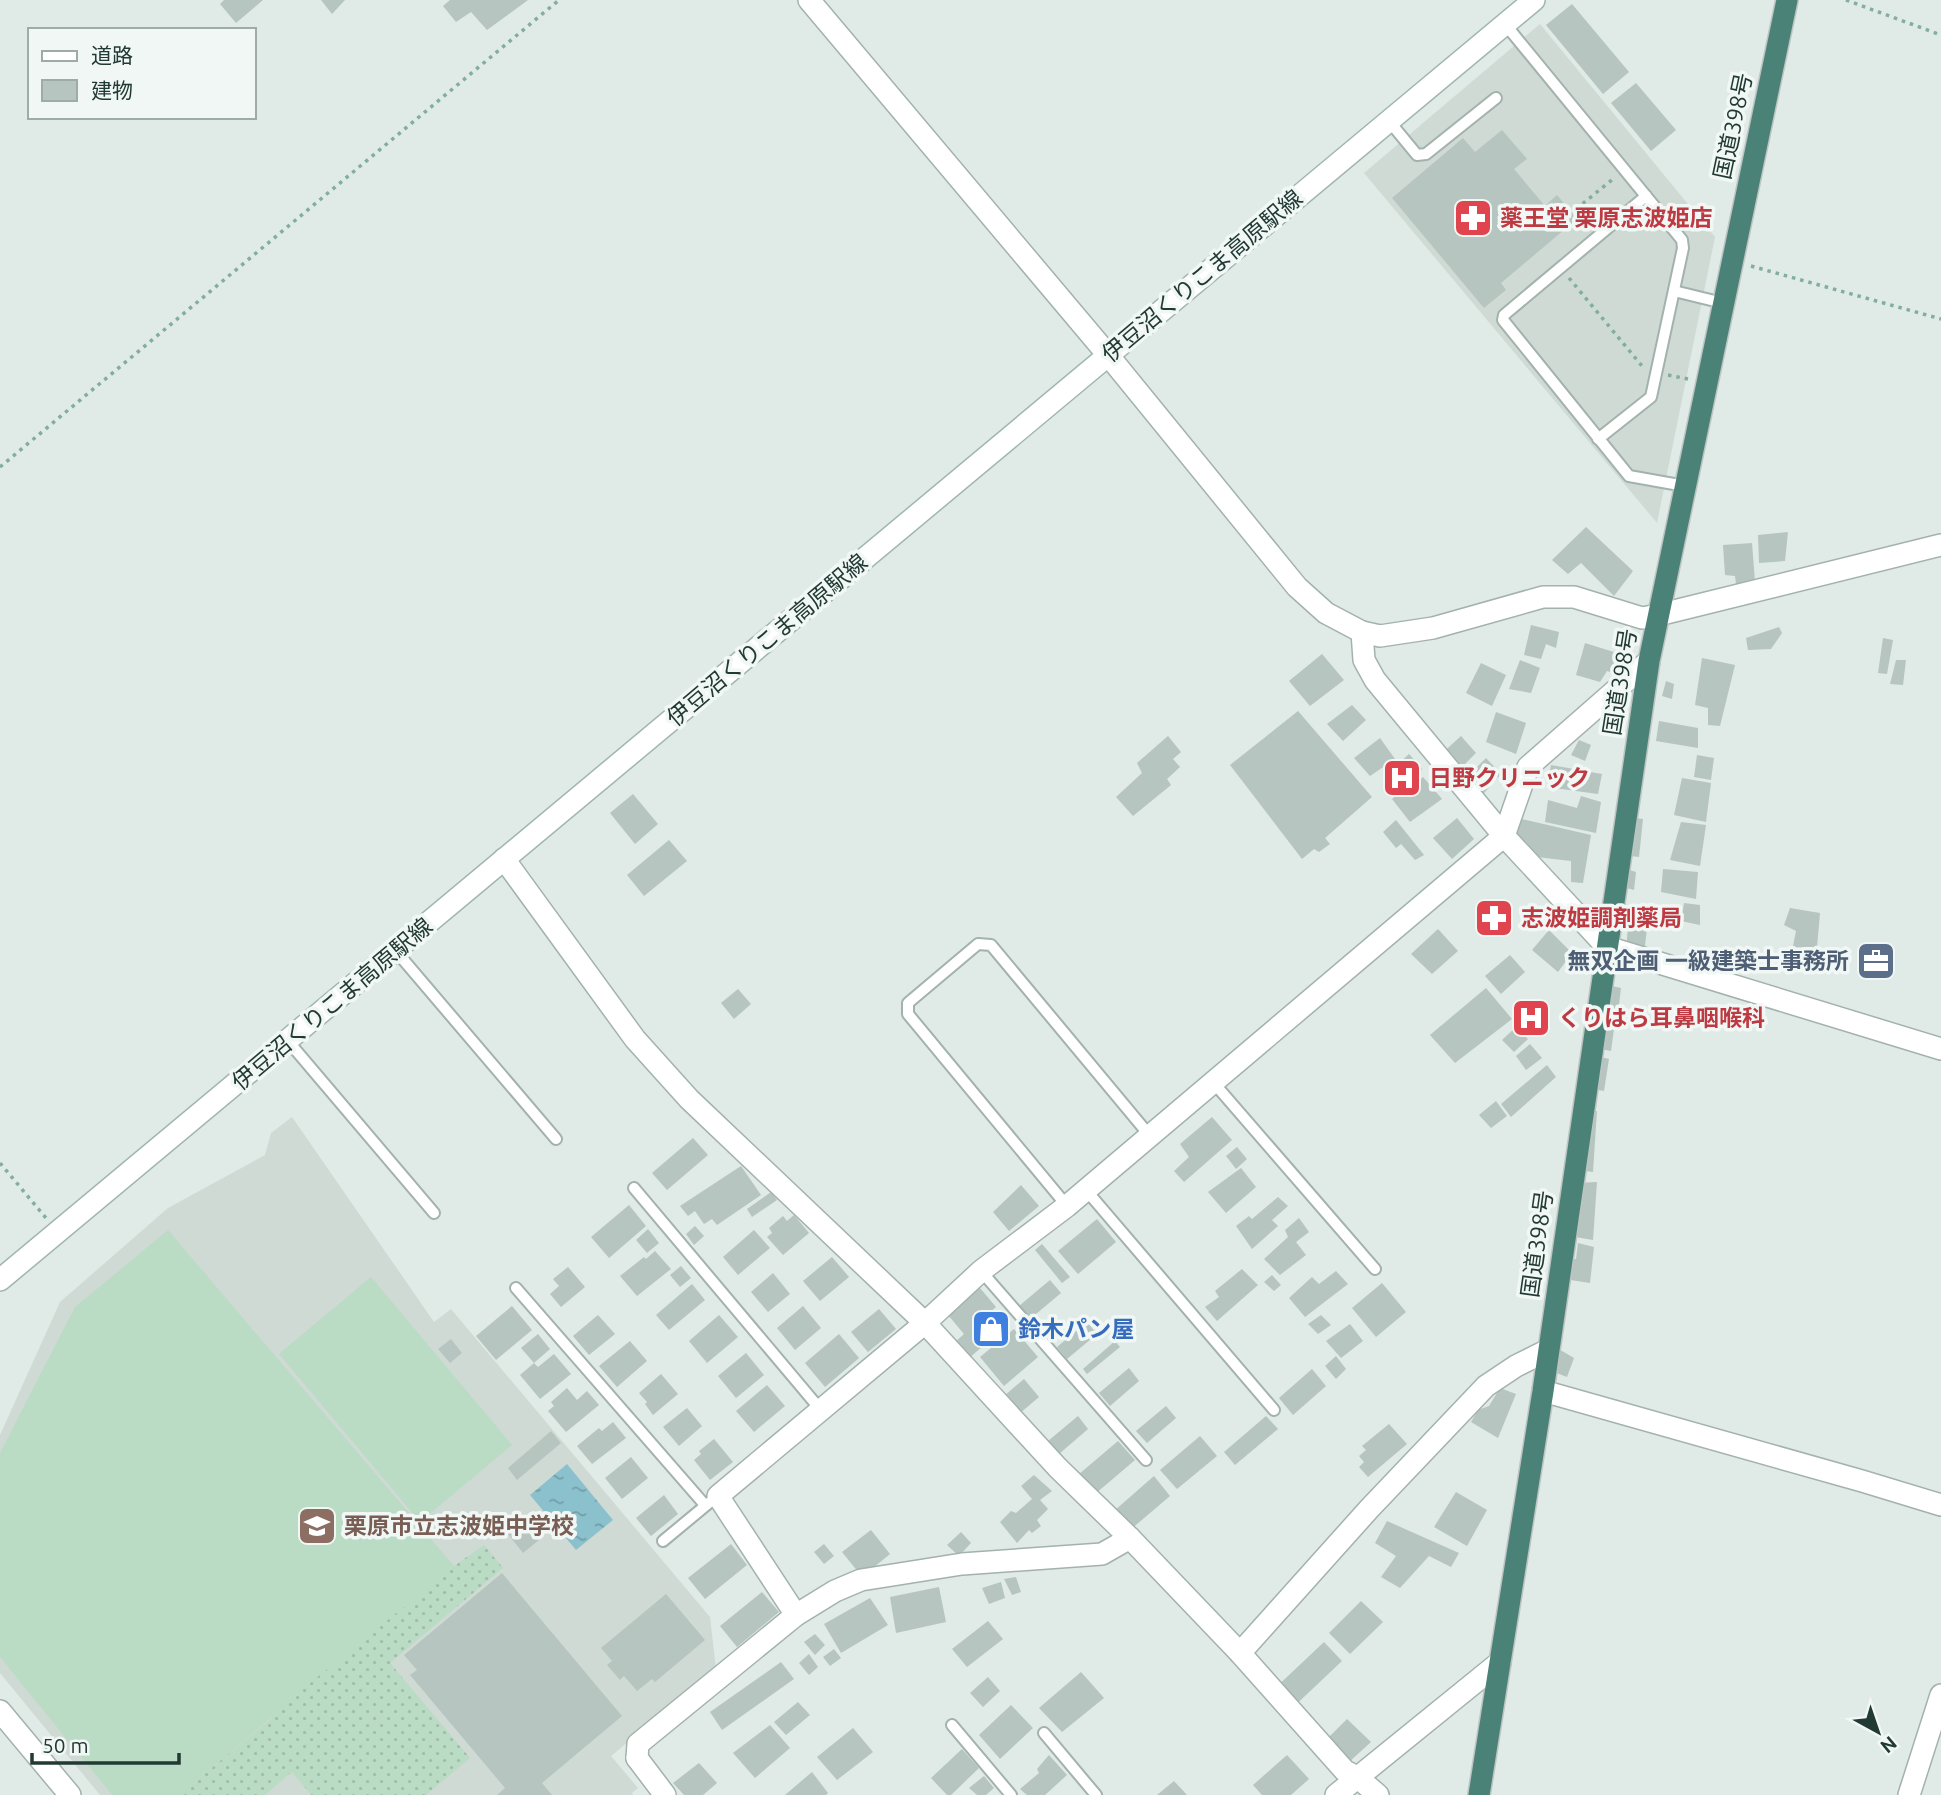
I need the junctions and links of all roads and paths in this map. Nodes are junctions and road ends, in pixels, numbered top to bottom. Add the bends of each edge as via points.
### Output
1 (559, 0) edge
2 (809, 0) edge
3 (1534, 0) edge
4 (1787, 0) edge
5 (1846, 0) edge
6 (1506, 24) junction
7 (1941, 35) edge
8 (1496, 97) dead end
9 (1389, 121) junction
10 (1625, 169) junction
11 (1646, 196) junction
12 (1576, 209) dead end
13 (1732, 261) junction
14 (1560, 267) junction
15 (1674, 291) junction
16 (1723, 303) junction
17 (1941, 319) edge
18 (1108, 355) junction
19 (1656, 373) junction
20 (1690, 379) dead end
21 (1598, 439) junction
22 (0, 467) edge
23 (1685, 486) junction
24 (1941, 545) edge
25 (1658, 615) junction
26 (1363, 632) junction
27 (1649, 661) junction
28 (1504, 836) junction
29 (504, 859) junction
30 (1607, 947) junction
31 (395, 950) junction
32 (288, 1041) junction
33 (1941, 1049) edge
34 (1213, 1082) junction
35 (1150, 1136) junction
36 (556, 1139) dead end
37 (0, 1163) edge
38 (634, 1188) dead end
39 (1086, 1189) junction
40 (1067, 1206) junction
41 (434, 1213) dead end
42 (58, 1232) junction
43 (1375, 1269) dead end
44 (981, 1271) junction
45 (0, 1280) edge
46 (516, 1288) dead end
47 (925, 1323) junction
48 (1548, 1350) junction
49 (1543, 1391) junction
50 (820, 1409) junction
51 (1275, 1410) dead end
52 (1146, 1460) dead end
53 (711, 1500) junction
54 (1941, 1505) edge
55 (1130, 1538) junction
56 (663, 1541) dead end
57 (796, 1615) junction
58 (1240, 1653) junction
59 (1500, 1662) junction
60 (1941, 1695) edge
61 (0, 1711) edge
62 (952, 1725) dead end
63 (1044, 1733) dead end
64 (1357, 1777) junction
65 (70, 1795) edge
66 (665, 1795) edge
67 (1011, 1795) edge
68 (1096, 1795) edge
69 (1336, 1795) edge
70 (1378, 1795) edge
71 (1479, 1795) edge
72 (1909, 1795) edge

1 - 22 path
2 - 18 street
3 - 6 street, 伊豆沼くりこま高原駅線
4 - 13 highway, 国道398号
5 - 7 path
6 - 9 street, 伊豆沼くりこま高原駅線
6 - 10 lane
8 - 9 lane via 1426,154 1417,155
9 - 18 street, 伊豆沼くりこま高原駅線
10 - 11 lane
10 - 12 path
11 - 14 lane
11 - 15 lane via 1682,240
13 - 16 highway, 国道398号
13 - 17 path
14 - 19 path via 1647,372
14 - 21 lane via 1504,314 1503,320
15 - 16 lane
15 - 19 lane
16 - 23 highway, 国道398号
18 - 26 street via 1297,587 1326,613
18 - 29 street, 伊豆沼くりこま高原駅線
19 - 20 path
19 - 21 lane via 1651,397
21 - 23 lane via 1629,476
23 - 25 highway, 国道398号
24 - 25 street
25 - 26 street via 1643,618 1574,597 1543,597 1433,628 1380,636
25 - 27 highway, 国道398号
26 - 28 street via 1364,660 1375,680
27 - 28 street via 1528,767
27 - 30 highway, 国道398号
28 - 30 street
28 - 34 street
29 - 31 street, 伊豆沼くりこま高原駅線
29 - 47 street via 635,1039 689,1099
30 - 33 street
30 - 48 highway, 国道398号
31 - 32 street, 伊豆沼くりこま高原駅線
31 - 36 lane
32 - 41 lane
32 - 42 street, 伊豆沼くりこま高原駅線
34 - 35 street
34 - 43 lane
35 - 39 street
35 - 40 lane via 990,945 978,944 908,1003 908,1014
37 - 42 path
38 - 50 lane
39 - 40 street
39 - 51 lane
40 - 44 street
42 - 45 street, 伊豆沼くりこま高原駅線
44 - 47 street
44 - 52 lane
46 - 53 lane
47 - 50 street
47 - 55 street via 1058,1468
48 - 49 highway, 国道398号
48 - 58 street via 1486,1386
49 - 54 street
49 - 59 highway, 国道398号
50 - 53 street
53 - 56 lane
53 - 57 street
55 - 57 street via 1102,1554 962,1564 861,1580
55 - 58 street
57 - 66 street via 638,1744 637,1758
58 - 64 street via 1345,1771
59 - 64 street
59 - 71 highway, 国道398号
60 - 72 street
61 - 65 street
62 - 67 lane
63 - 68 lane
64 - 69 street
64 - 70 street

